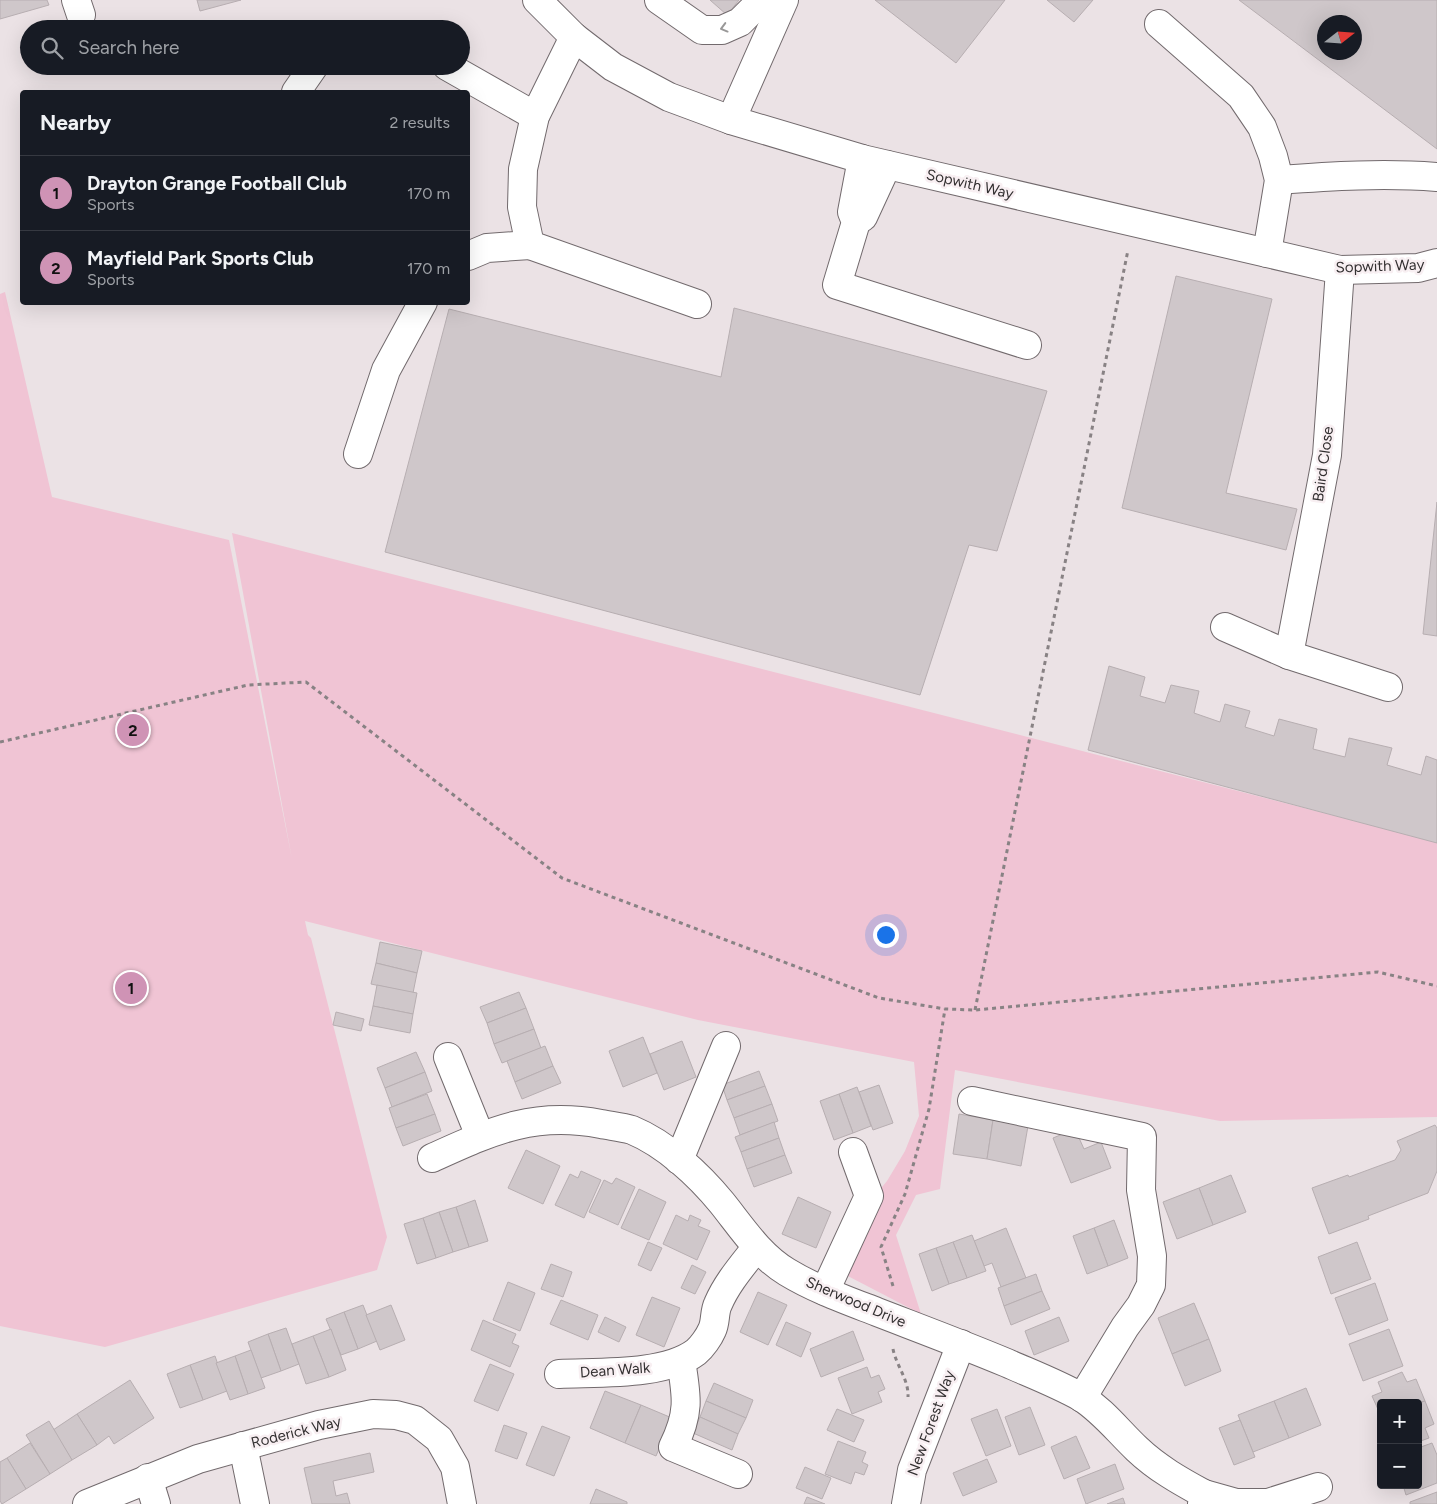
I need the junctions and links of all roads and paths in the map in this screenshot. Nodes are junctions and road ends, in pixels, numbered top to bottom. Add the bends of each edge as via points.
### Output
1 (537, 0) edge
2 (659, 0) edge
3 (762, 0) edge
4 (784, 0) edge
5 (1159, 24) dead end
6 (574, 37) junction
7 (308, 75) edge
8 (463, 75) edge
9 (297, 90) edge
10 (535, 116) junction
11 (731, 120) junction
12 (875, 162) junction
13 (1437, 177) edge
14 (1279, 180) junction
15 (1133, 222) junction
16 (530, 244) junction
17 (1267, 253) junction
18 (470, 255) edge
19 (1437, 263) edge
20 (1340, 270) junction
21 (697, 304) dead end
22 (421, 305) edge
23 (1027, 345) dead end
24 (358, 454) dead end
25 (1225, 626) dead end
26 (1289, 655) junction
27 (1388, 687) dead end
28 (0, 742) edge
29 (1437, 986) edge
30 (946, 1009) junction
31 (975, 1010) junction
32 (726, 1046) dead end
33 (448, 1057) dead end
34 (972, 1101) dead end
35 (480, 1136) junction
36 (853, 1152) dead end
37 (432, 1158) dead end
38 (679, 1160) junction
39 (756, 1248) junction
40 (825, 1291) junction
41 (894, 1318) junction
42 (961, 1344) junction
43 (680, 1361) junction
44 (559, 1374) dead end
45 (1082, 1398) junction
46 (906, 1402) dead end
47 (243, 1446) junction
48 (738, 1474) dead end
49 (148, 1478) junction
50 (1318, 1487) dead end
51 (1203, 1499) edge
52 (87, 1504) edge
53 (156, 1504) edge
54 (255, 1504) edge
55 (462, 1504) edge
56 (906, 1504) edge

1 - 6 street, Sopwith Way
3 -> 2 street via 740,22 722,30 702,30
4 - 11 street
5 - 14 street via 1241,96 1262,127
6 - 10 street
6 - 11 street, Sopwith Way via 613,67 669,97
7 - 9 street
8 - 10 street
10 - 16 street via 523,169 522,207
11 - 12 street, Sopwith Way
12 - 15 street, Sopwith Way
12 - 23 street via 852,212 856,222 837,285
13 - 14 street via 1337,176
14 - 17 street
15 - 17 street, Sopwith Way
15 - 31 path
16 - 18 street via 487,248
16 - 21 street
17 - 20 street, Sopwith Way
19 - 20 street, Sopwith Way via 1418,268
20 - 26 street, Baird Close via 1327,455
22 - 24 street via 386,370
25 - 26 street
26 - 27 street
28 - 30 path via 248,685 306,682 562,878 879,998
29 - 31 path via 1378,972
30 - 31 path
30 - 41 path via 929,1109 905,1194 881,1247 897,1299
32 - 38 street
33 - 35 street
34 - 45 street via 1142,1137 1141,1190 1152,1256 1151,1285
35 - 37 street, Sherwood Drive
35 - 38 street, Sherwood Drive via 543,1120 579,1120 631,1130
36 - 40 street via 869,1196
38 - 39 street, Sherwood Drive via 720,1201
39 - 40 street, Sherwood Drive via 785,1271
39 - 43 street, Dean Walk via 731,1280 717,1306 713,1329 698,1351
40 - 41 street, Sherwood Drive
41 - 42 street, Sherwood Drive
41 - 46 path via 890,1336 894,1356 904,1377 908,1394
42 - 45 street, Sherwood Drive
42 - 56 street, New Forest Way via 912,1470
43 - 44 street, Dean Walk via 634,1371
43 - 48 street via 687,1397 683,1428 674,1447
45 - 51 street, Sherwood Drive via 1113,1422 1137,1449
47 - 49 street, Roderick Way
47 - 54 street
47 - 55 street, Roderick Way via 373,1414 416,1420 438,1439 454,1467
49 - 52 street, Roderick Way
49 - 53 street
50 - 51 street, Sherwood Drive via 1268,1503

